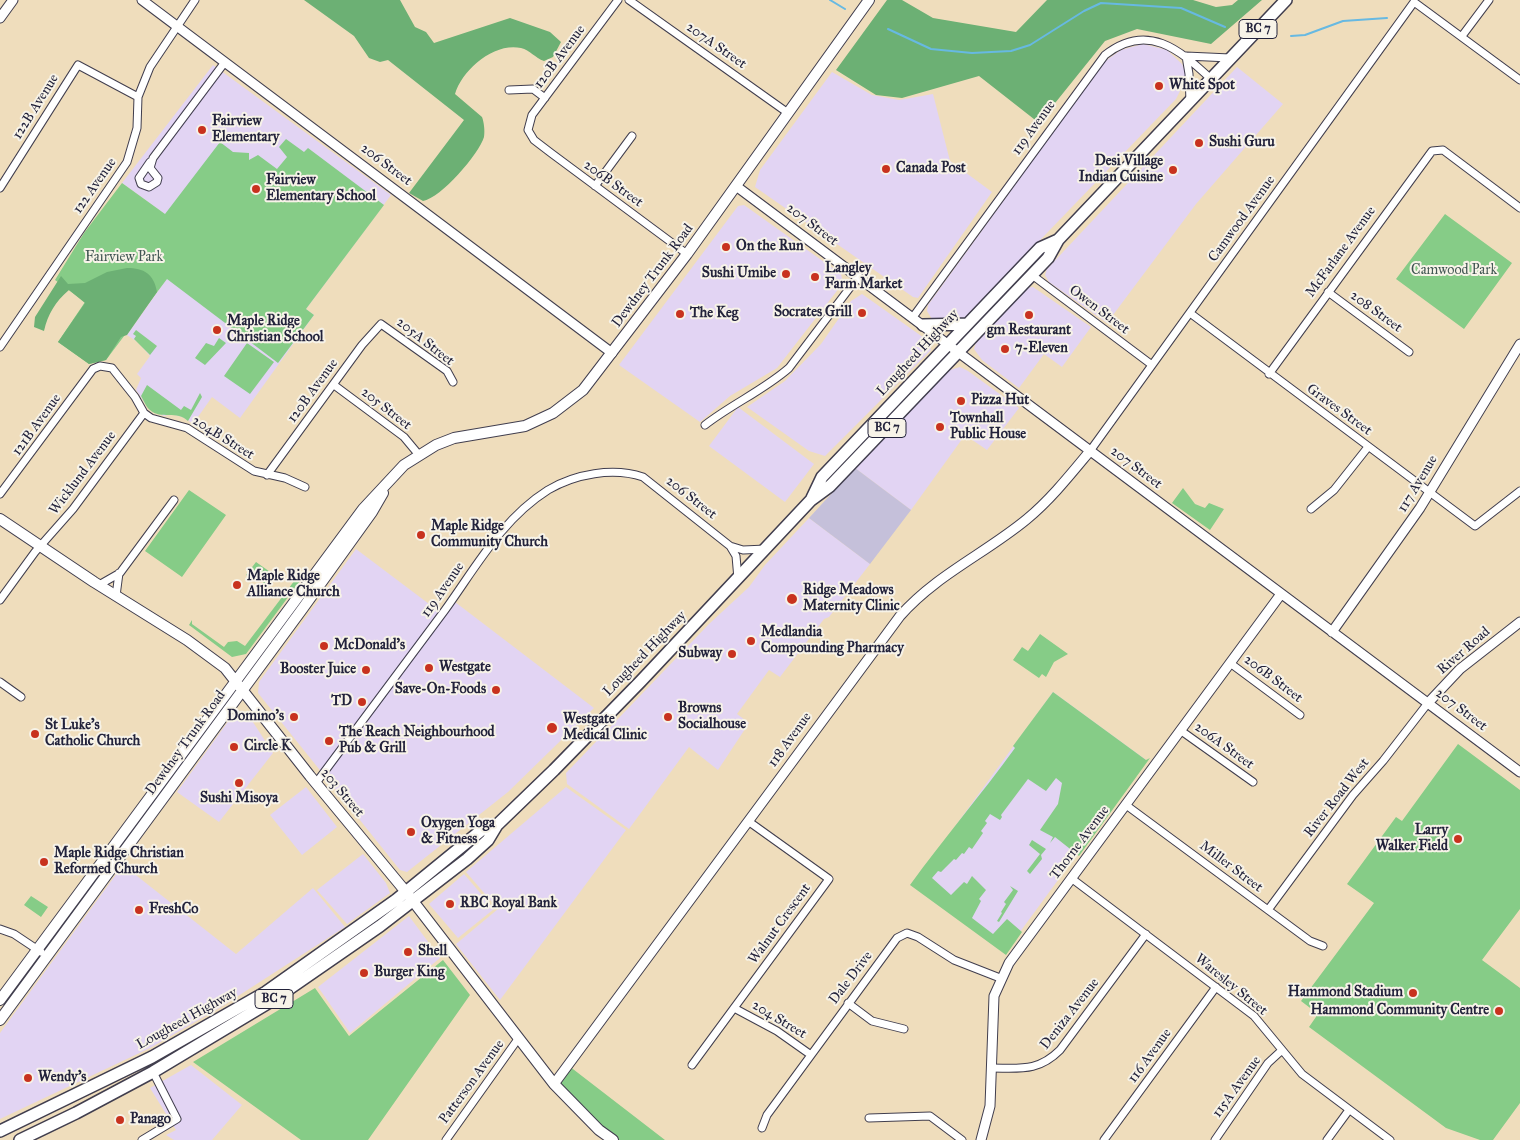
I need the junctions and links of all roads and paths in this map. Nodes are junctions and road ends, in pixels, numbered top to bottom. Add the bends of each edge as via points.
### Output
1 (13, 0) edge
2 (142, 0) edge
3 (195, 0) edge
4 (618, 0) edge
5 (629, 0) edge
6 (869, 0) edge
7 (1286, 0) edge
8 (1489, 0) edge
9 (0, 18) edge
10 (177, 26) junction
11 (1462, 36) junction
12 (1186, 56) junction
13 (1230, 58) junction
14 (225, 62) junction
15 (1211, 79) junction
16 (1520, 80) edge
17 (509, 90) dead end
18 (138, 97) junction
19 (545, 98) junction
20 (1190, 102) junction
21 (788, 113) junction
22 (528, 130) joint
23 (632, 136) dead end
24 (150, 162) dead end
25 (595, 186) junction
26 (736, 186) junction
27 (0, 188) edge
28 (1520, 208) edge
29 (1058, 240) junction
30 (687, 254) junction
31 (1032, 275) junction
32 (858, 276) junction
33 (1328, 292) junction
34 (1190, 313) junction
35 (913, 317) junction
36 (381, 324) joint
37 (966, 324) junction
38 (923, 325) junction
39 (948, 344) junction
40 (1520, 344) edge
41 (0, 347) edge
42 (959, 352) junction
43 (1409, 352) dead end
44 (612, 353) junction
45 (1152, 365) junction
46 (1269, 374) junction
47 (453, 382) dead end
48 (334, 385) junction
49 (144, 413) junction
50 (705, 425) dead end
51 (1368, 446) junction
52 (1090, 451) junction
53 (419, 455) junction
54 (633, 474) joint
55 (267, 475) junction
56 (391, 480) junction
57 (305, 487) dead end
58 (1520, 490) edge
59 (1429, 492) junction
60 (0, 495) edge
61 (174, 500) dead end
62 (811, 500) junction
63 (1312, 509) dead end
64 (0, 518) edge
65 (730, 546) junction
66 (41, 547) junction
67 (766, 549) junction
68 (120, 572) junction
69 (738, 580) junction
70 (99, 585) junction
71 (1281, 594) junction
72 (116, 596) junction
73 (0, 600) edge
74 (1520, 622) edge
75 (1332, 632) junction
76 (1230, 663) junction
77 (235, 680) junction
78 (0, 682) edge
79 (242, 689) junction
80 (20, 697) dead end
81 (1428, 702) junction
82 (1300, 715) dead end
83 (1180, 730) junction
84 (1520, 772) edge
85 (1253, 782) dead end
86 (316, 784) junction
87 (1126, 805) junction
88 (748, 821) junction
89 (1071, 878) junction
90 (409, 897) junction
91 (1268, 910) junction
92 (0, 929) edge
93 (1146, 934) junction
94 (1323, 946) dead end
95 (38, 949) junction
96 (48, 956) junction
97 (1000, 978) junction
98 (1216, 987) junction
99 (0, 1000) edge
100 (848, 1003) junction
101 (734, 1008) junction
102 (0, 1020) edge
103 (904, 1029) dead end
104 (518, 1039) junction
105 (1281, 1050) junction
106 (811, 1055) junction
107 (692, 1066) dead end
108 (991, 1068) junction
109 (153, 1072) junction
110 (554, 1084) junction
111 (1349, 1110) junction
112 (870, 1118) dead end
113 (762, 1128) dead end
114 (0, 1131) edge
115 (20, 1140) edge
116 (142, 1140) edge
117 (446, 1140) edge
118 (613, 1140) edge
119 (962, 1140) edge
120 (981, 1140) edge
121 (1104, 1140) edge
122 (1214, 1140) edge
123 (1327, 1140) edge
124 (1390, 1140) edge

1 - 9 street
2 - 10 street, 206 Street
3 - 10 street, 122 Avenue
4 - 19 street, 120B Avenue
5 - 21 street, 207A Street
6 - 21 main road, Dewdney Trunk Road
7 - 13 highway, Lougheed Highway / BC 7
8 - 11 street
10 - 14 street, 206 Street
10 - 18 street, 122 Avenue via 150,67
11 - 16 street
11 - 34 street, Camwood Avenue via 1414,2
12 - 13 street
12 - 15 street, 119 Avenue
12 - 20 street
12 - 35 street, 119 Avenue via 1155,40 1142,39 1117,46 1105,55
13 - 15 highway, Lougheed Highway / BC 7
14 - 24 street
14 - 44 street, 206 Street
15 - 20 highway, Lougheed Highway / BC 7
17 - 19 street via 533,89
18 - 27 street, 122B Avenue via 78,65
18 - 41 street, 122 Avenue via 137,128 127,162
19 - 22 street, 120B Avenue via 529,120
20 - 29 highway, Lougheed Highway / BC 7
21 - 26 main road, Dewdney Trunk Road
22 - 25 street, 206B Street via 540,144
23 - 25 street
25 - 30 street, 206B Street
26 - 30 main road, Dewdney Trunk Road
26 - 32 street, 207 Street
28 - 33 street, McFarlane Avenue via 1450,154 1437,149 1427,156
29 - 31 highway, Lougheed Highway / BC 7 via 1048,258
29 - 37 highway, Lougheed Highway / BC 7 via 1040,248
30 - 44 main road, Dewdney Trunk Road
31 - 42 highway, Lougheed Highway / BC 7
31 - 45 street, Owen Street
32 - 35 street, 207 Street
32 - 50 street via 789,368
33 - 43 street, 208 Street
33 - 46 street, McFarlane Avenue
34 - 45 street, Camwood Avenue
34 - 46 street, Graves Street
35 - 38 street, 207 Street
36 - 47 street, 205A Street via 446,371
36 - 48 street, 120B Avenue
37 - 38 highway
37 - 39 highway, Lougheed Highway / BC 7
38 - 39 street, 207 Street
39 - 42 street, 207 Street
39 - 62 highway, Lougheed Highway / BC 7 via 822,477
40 - 59 street, 117 Avenue
42 - 52 street, 207 Street
42 - 62 highway, Lougheed Highway / BC 7 via 830,486
44 - 53 main road, Dewdney Trunk Road via 583,390 553,413 525,426 454,438
45 - 52 street, Camwood Avenue
46 - 51 street, Graves Street
48 - 53 street, 205 Street via 404,437
48 - 55 street, 120B Avenue
49 - 55 street, 204B Street via 152,419 187,428 242,465
49 - 60 street, 121B Avenue via 112,368 100,366 93,370
49 - 66 street, Wicklund Avenue
51 - 59 street, Graves Street
51 - 63 street via 1334,490
52 - 71 street, 207 Street
52 - 88 street, 118 Avenue via 1057,491 1028,519 911,603 871,652
53 - 56 main road, Dewdney Trunk Road
54 - 65 street, 206 Street via 643,477
54 - 86 street, 119 Avenue via 601,473 569,480 547,491 514,517 493,541
55 - 57 street, 204B Street via 286,478
56 - 77 main road, Dewdney Trunk Road via 363,509
56 - 79 main road, Dewdney Trunk Road via 372,512
58 - 59 street, Graves Street via 1475,526
59 - 75 street, 117 Avenue via 1395,546
61 - 68 street
62 - 67 highway, Lougheed Highway / BC 7
64 - 66 main road, 203 Street
65 - 67 street via 742,550
65 - 69 street via 736,556
66 - 70 main road, 203 Street
66 - 73 street, Wicklund Avenue
67 - 69 highway, Lougheed Highway / BC 7
68 - 70 street
68 - 72 street
69 - 90 highway, Lougheed Highway / BC 7 via 554,770
70 - 72 main road, 203 Street
71 - 75 street, 207 Street
71 - 76 street, Thorne Avenue
72 - 77 main road, 203 Street via 208,654
74 - 81 street, River Road via 1460,669
75 - 81 street, 207 Street
76 - 82 street, 206B Street
76 - 83 street, Thorne Avenue
77 - 79 main road, 203 Street
77 - 95 main road, Dewdney Trunk Road
78 - 80 street
79 - 86 main road, 203 Street
79 - 96 main road, Dewdney Trunk Road
81 - 84 street, 207 Street
81 - 91 street, River Road West via 1353,795
83 - 85 street, 206A Street
83 - 87 street, Thorne Avenue
86 - 90 main road, 203 Street
87 - 89 street, Thorne Avenue
87 - 91 street, Miller Street
88 - 101 street, Walnut Crescent via 829,879
88 - 110 street, 118 Avenue
89 - 93 street, Waresley Street
89 - 97 street, Thorne Avenue
90 - 104 main road, 203 Street
90 - 109 highway, Lougheed Highway / BC 7 via 274,1000
90 - 114 highway, Lougheed Highway / BC 7 via 266,992 152,1057
91 - 94 street, Miller Street via 1310,941
92 - 95 street
93 - 98 street, Waresley Street
93 - 108 street, Deniza Avenue via 1048,1062 1032,1068
95 - 96 street
95 - 99 main road, Dewdney Trunk Road
96 - 102 main road, Dewdney Trunk Road
97 - 100 street, Dale Drive via 954,960 918,937 907,934 897,938
97 - 108 street, Thorne Avenue via 994,996
98 - 105 street, Waresley Street via 1254,1016
98 - 121 street, 116 Avenue
100 - 103 street via 872,1021
100 - 106 street, Dale Drive
101 - 106 street, 204 Street via 777,1030
101 - 107 street, Walnut Crescent
104 - 110 main road, 203 Street
104 - 117 street, Patterson Avenue
105 - 111 street, Waresley Street via 1302,1074
105 - 122 street, 115A Avenue via 1268,1063
106 - 113 street, Dale Drive via 767,1115
108 - 120 street, Thorne Avenue via 990,1106
109 - 115 highway, Lougheed Highway / BC 7
109 - 116 street via 178,1119
110 - 118 main road, 203 Street
111 - 123 street
111 - 124 street, Waresley Street
112 - 119 street via 930,1116

